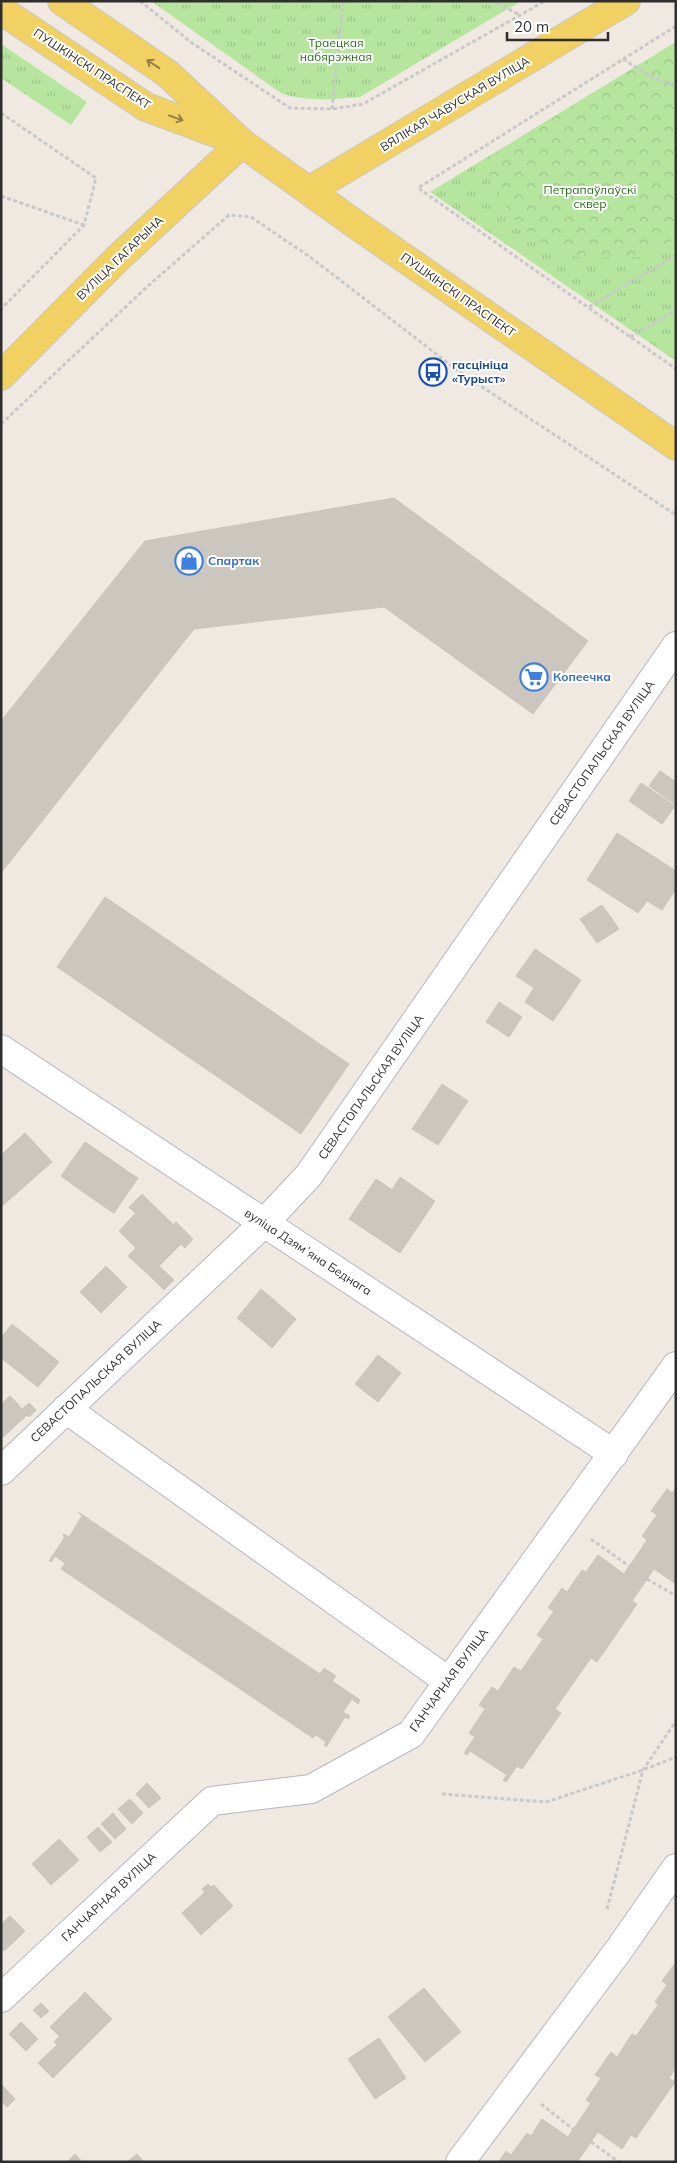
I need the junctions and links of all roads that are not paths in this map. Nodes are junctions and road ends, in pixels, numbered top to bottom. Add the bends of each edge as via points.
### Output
1 (62, 1) edge
2 (626, 1) edge
3 (1, 10) edge
4 (242, 142) junction
5 (310, 190) junction
6 (1, 376) edge
7 (676, 446) edge
8 (676, 646) edge
9 (1, 1049) edge
10 (264, 1223) junction
11 (676, 1366) edge
12 (66, 1409) junction
13 (614, 1454) junction
14 (1, 1471) edge
15 (448, 1681) junction
16 (676, 1868) edge
17 (1, 1998) edge
18 (460, 2162) edge

4 -> 1 main road, ПУШКІНСКІ ПРАСПЕКТ via 168,74
2 - 5 main road, ВЯЛІКАЯ ЧАВУСКАЯ ВУЛІЦА
3 -> 4 main road, ПУШКІНСКІ ПРАСПЕКТ via 146,107
4 - 5 main road, ПУШКІНСКІ ПРАСПЕКТ
4 - 6 main road, ВУЛІЦА ГАГАРЫНА via 118,258
5 - 7 main road, ПУШКІНСКІ ПРАСПЕКТ
8 - 10 street, СЕВАСТОПАЛЬСКАЯ ВУЛІЦА via 309,1176
9 - 10 street, вуліца Дзямʼяна Беднага
10 - 12 street, СЕВАСТОПАЛЬСКАЯ ВУЛІЦА
10 - 13 street, вуліца Дзямʼяна Беднага
11 - 13 street, ГАНЧАРНАЯ ВУЛІЦА
12 - 14 street, СЕВАСТОПАЛЬСКАЯ ВУЛІЦА
12 - 15 street
13 - 15 street, ГАНЧАРНАЯ ВУЛІЦА
15 - 17 street, ГАНЧАРНАЯ ВУЛІЦА via 411,1734 311,1789 212,1801
16 - 18 street

